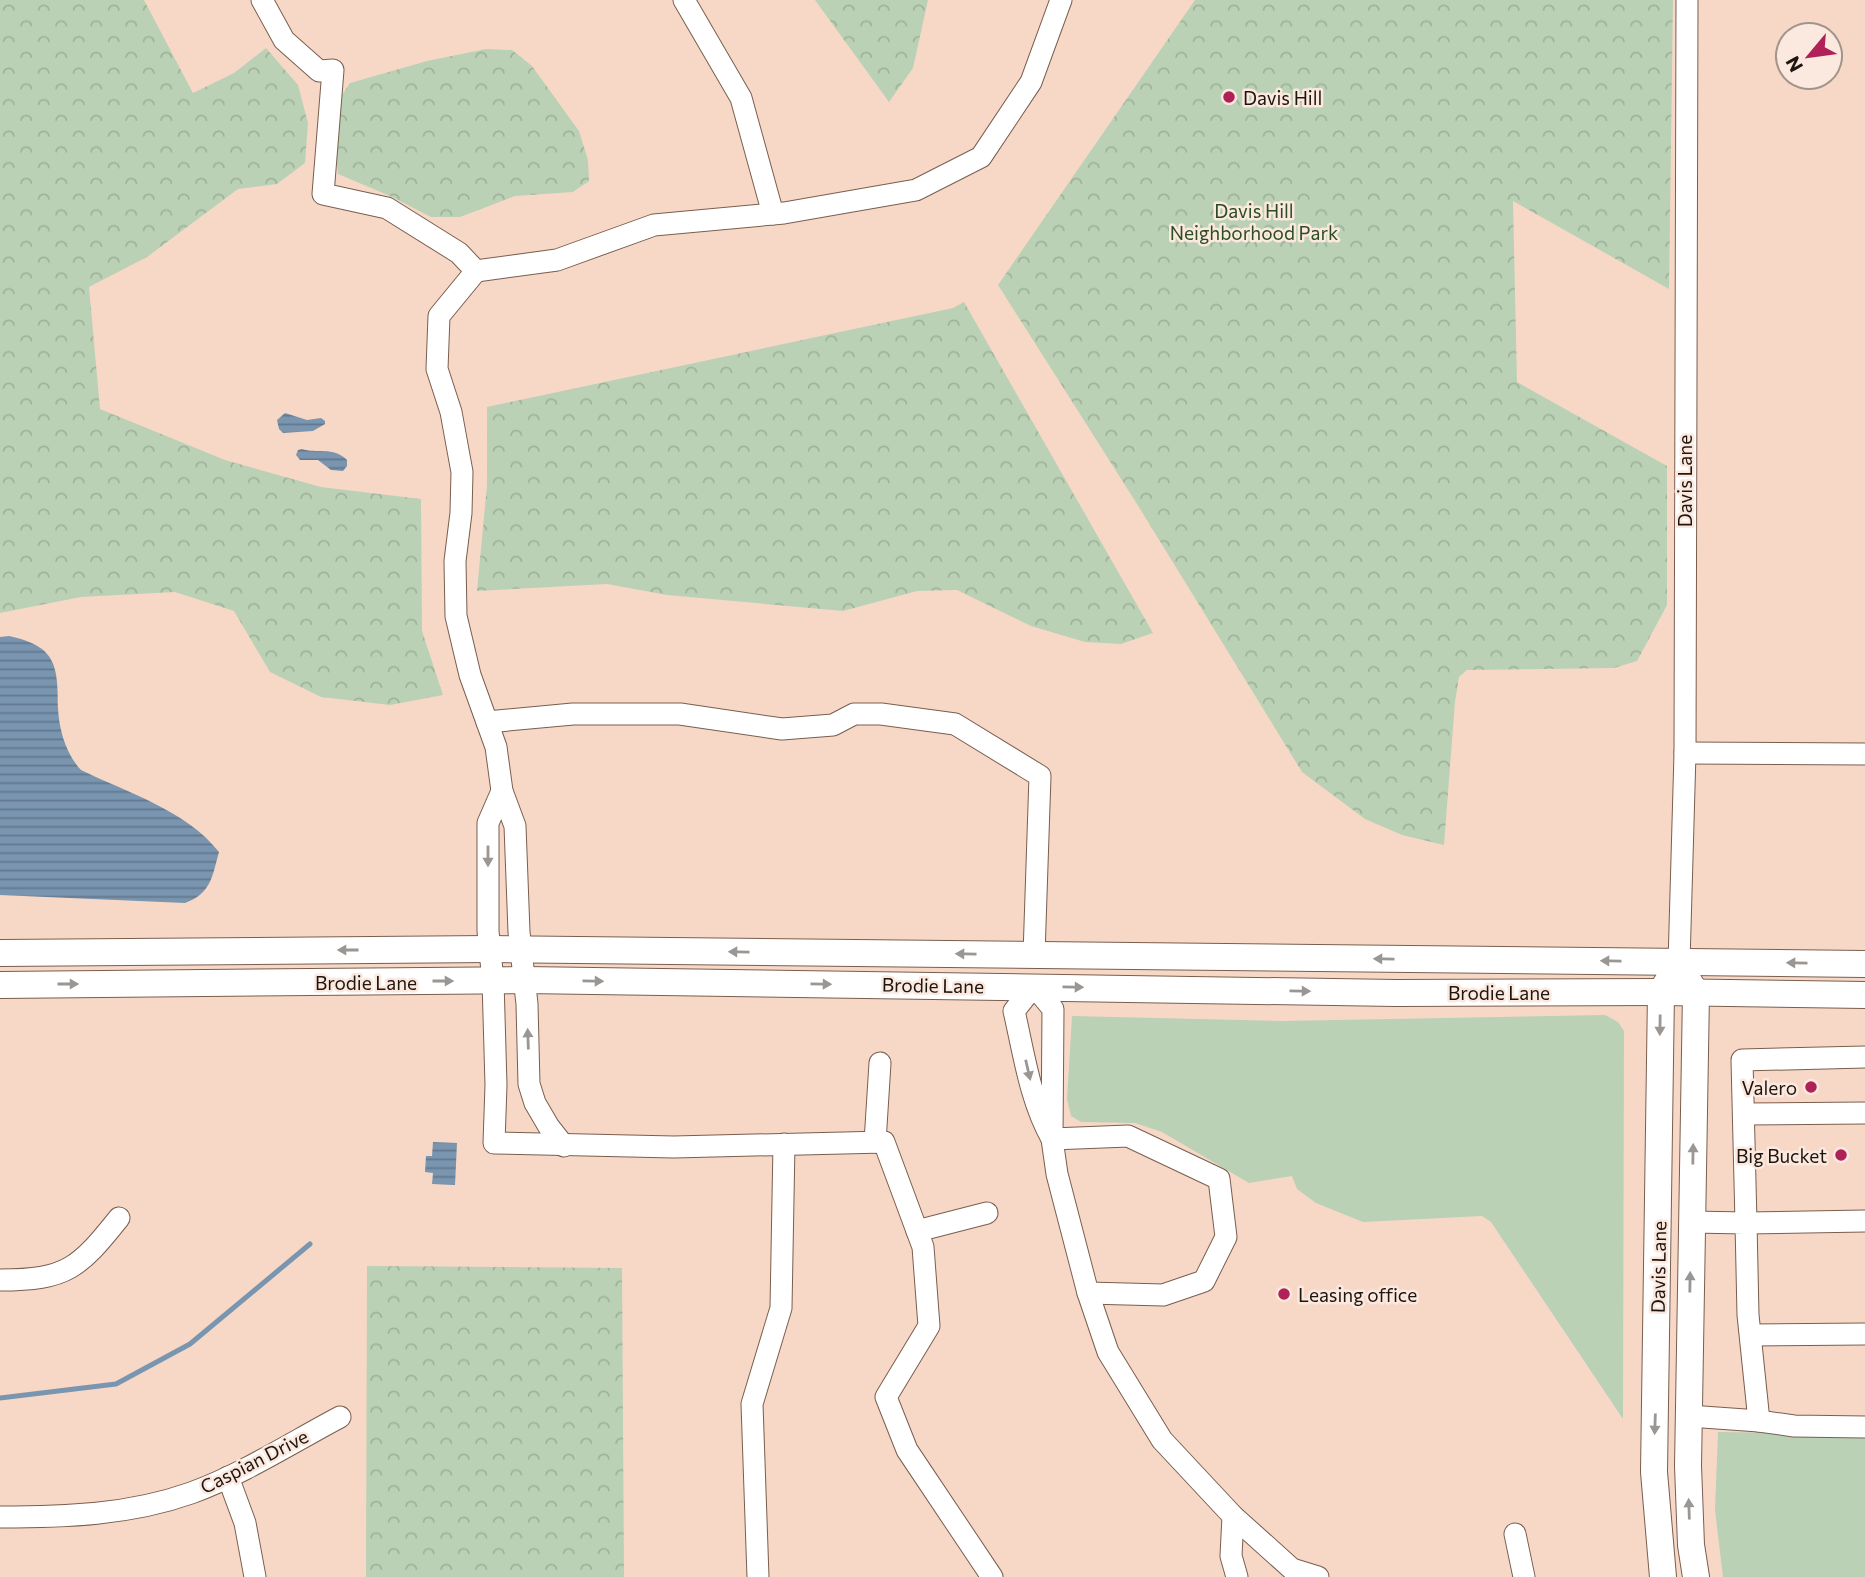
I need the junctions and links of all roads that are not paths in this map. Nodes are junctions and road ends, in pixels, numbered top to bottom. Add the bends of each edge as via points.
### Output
1 (262, 0) edge
2 (684, 0) edge
3 (1061, 0) edge
4 (1687, 0) edge
5 (773, 214) junction
6 (476, 271) junction
7 (487, 722) junction
8 (1685, 753) junction
9 (1865, 754) edge
10 (502, 791) junction
11 (489, 949) junction
12 (522, 950) junction
13 (0, 953) edge
14 (1034, 955) junction
15 (1679, 963) junction
16 (1865, 964) edge
17 (525, 980) junction
18 (493, 981) junction
19 (0, 985) edge
20 (1034, 986) junction
21 (1661, 992) junction
22 (1696, 993) junction
23 (1865, 995) edge
24 (1865, 1056) edge
25 (880, 1063) dead end
26 (529, 1084) junction
27 (496, 1085) junction
28 (1865, 1113) edge
29 (1744, 1114) junction
30 (1052, 1139) junction
31 (875, 1142) junction
32 (784, 1144) junction
33 (564, 1146) junction
34 (987, 1213) dead end
35 (119, 1217) dead end
36 (1865, 1221) edge
37 (1691, 1222) junction
38 (1746, 1223) junction
39 (917, 1231) junction
40 (1658, 1234) junction
41 (0, 1280) edge
42 (1088, 1293) junction
43 (1865, 1334) edge
44 (1751, 1335) junction
45 (1689, 1416) junction
46 (340, 1417) dead end
47 (1759, 1421) junction
48 (1865, 1427) edge
49 (228, 1477) junction
50 (1233, 1516) junction
51 (0, 1517) edge
52 (1515, 1534) dead end
53 (255, 1577) edge
54 (758, 1577) edge
55 (992, 1577) edge
56 (1237, 1577) edge
57 (1318, 1577) edge
58 (1524, 1577) edge
59 (1663, 1577) edge
60 (1696, 1577) edge

1 - 6 street via 284,40 319,71 332,70 323,194 387,208 459,253
2 - 5 street via 741,97
3 - 5 street via 1031,82 981,157 916,190
4 - 8 street, Davis Lane
5 - 6 street via 654,225 558,260
6 - 7 street via 439,316 437,369 462,472 456,616
7 - 10 street
7 - 14 street via 573,714 680,714 782,729 834,725 854,714 881,714 955,724 1040,776
8 - 9 street
8 - 15 street, Davis Lane
10 -> 11 street via 488,823
10 - 12 street via 514,826
11 - 12 main road, Brodie Lane
11 -> 13 main road, Brodie Lane
11 - 18 street
14 -> 12 main road, Brodie Lane
12 - 17 street
15 -> 14 main road, Brodie Lane
14 - 20 main road
16 -> 15 main road, Brodie Lane
15 - 21 main road
15 - 22 main road
17 - 18 main road, Brodie Lane
17 -> 20 main road, Brodie Lane
26 -> 17 street
19 -> 18 main road, Brodie Lane
18 - 27 street
20 -> 21 main road, Brodie Lane via 1396,993
20 - 30 street via 1053,1009
20 -> 30 street via 1014,1010 1034,1096
21 - 22 main road, Brodie Lane
21 -> 40 main road, Davis Lane
22 - 23 main road, Brodie Lane
37 -> 22 main road, Davis Lane
24 - 29 street via 1742,1060
25 - 31 street
26 - 27 street
26 - 33 street via 549,1127
27 - 33 street via 494,1143
28 - 29 street
29 - 38 street
30 - 42 street
30 - 42 street via 1128,1136 1219,1179 1226,1237 1204,1282 1163,1295
31 - 32 street
31 - 39 street via 884,1142
32 - 33 street
32 - 54 street via 781,1308 752,1404
34 - 39 street
35 - 41 street via 90,1254 73,1267 52,1276
36 - 38 street
37 - 38 street
45 -> 37 main road, Davis Lane
38 - 44 street
39 - 55 street via 923,1247 929,1326 886,1397 907,1450
40 - 45 main road via 1671,1296 1670,1390 1682,1413
40 -> 59 main road, Davis Lane via 1654,1472
42 - 50 street via 1108,1352 1163,1440
43 - 44 street
44 - 47 street
45 - 47 street
60 -> 45 main road, Davis Lane via 1691,1545
46 - 49 street, Caspian Drive
47 - 48 street
49 - 51 street, Caspian Drive via 191,1493 120,1511
49 - 53 street via 245,1523
50 - 56 street via 1231,1556
50 - 57 street via 1292,1569
52 - 58 street

